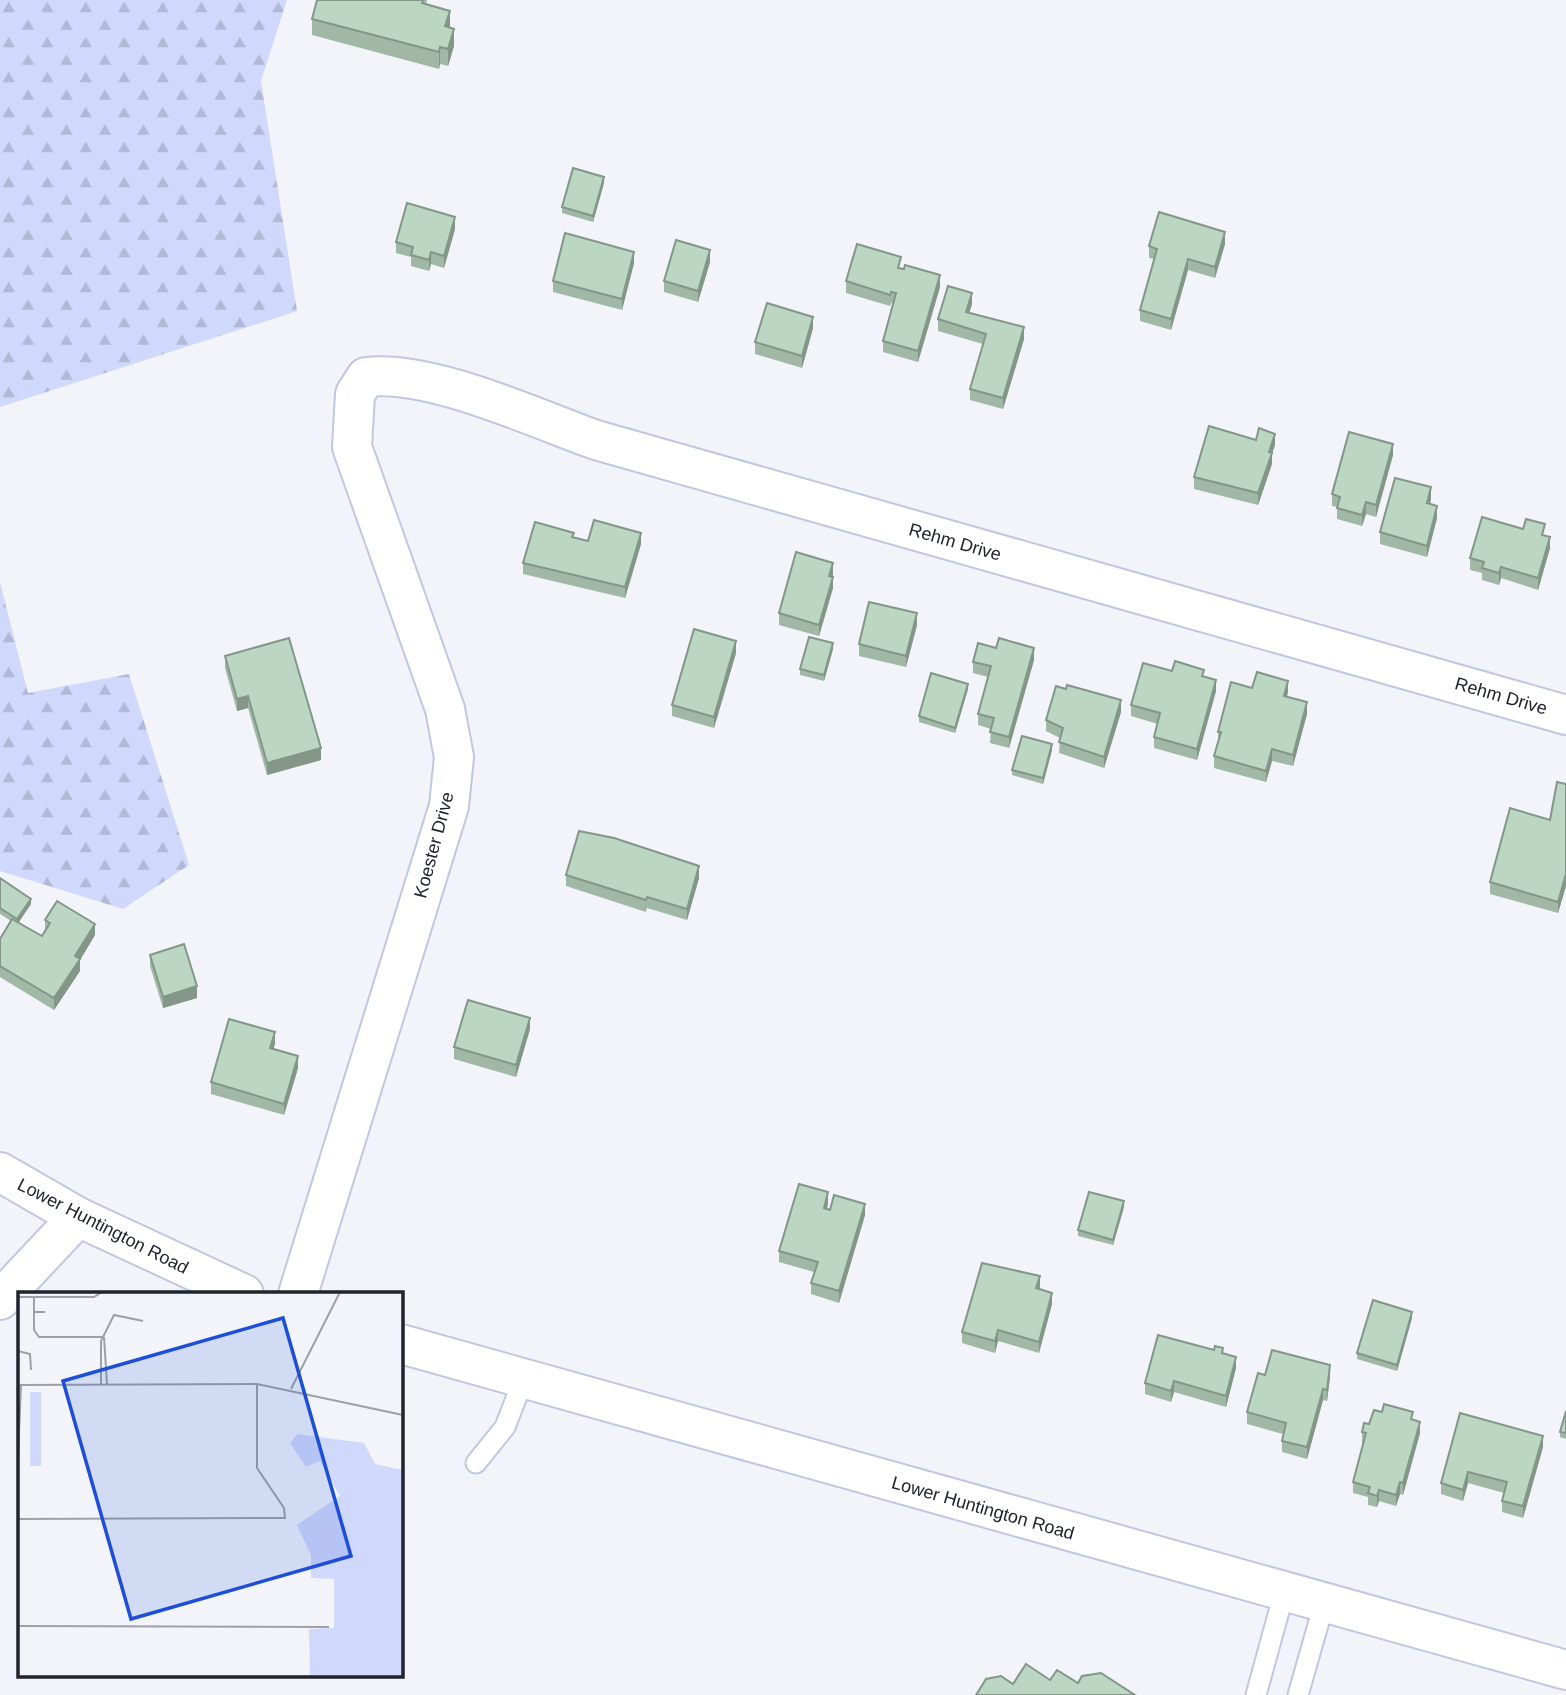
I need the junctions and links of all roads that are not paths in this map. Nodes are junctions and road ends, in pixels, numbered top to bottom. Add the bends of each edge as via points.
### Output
1 (355, 394) joint
2 (1566, 715) edge
3 (0, 1172) edge
4 (78, 1217) junction
5 (240, 1292) edge
6 (299, 1292) edge
7 (0, 1300) edge
8 (402, 1344) edge
9 (524, 1378) junction
10 (476, 1463) dead end
11 (1284, 1593) junction
12 (1324, 1604) junction
13 (1566, 1670) edge
14 (1256, 1695) edge
15 (1298, 1695) edge

1 - 2 street, Rehm Drive via 366,377 391,374 468,394 596,440
1 - 6 street, Koester Drive via 352,447 446,709 454,757 449,806
3 - 4 street, Lower Huntington Road
4 - 5 street, Lower Huntington Road
4 - 7 street
8 - 9 street, Lower Huntington Road
9 - 10 lane via 505,1427
9 - 11 street, Lower Huntington Road
11 - 12 street, Lower Huntington Road
11 - 14 lane
12 - 13 street, Lower Huntington Road
12 - 15 lane

